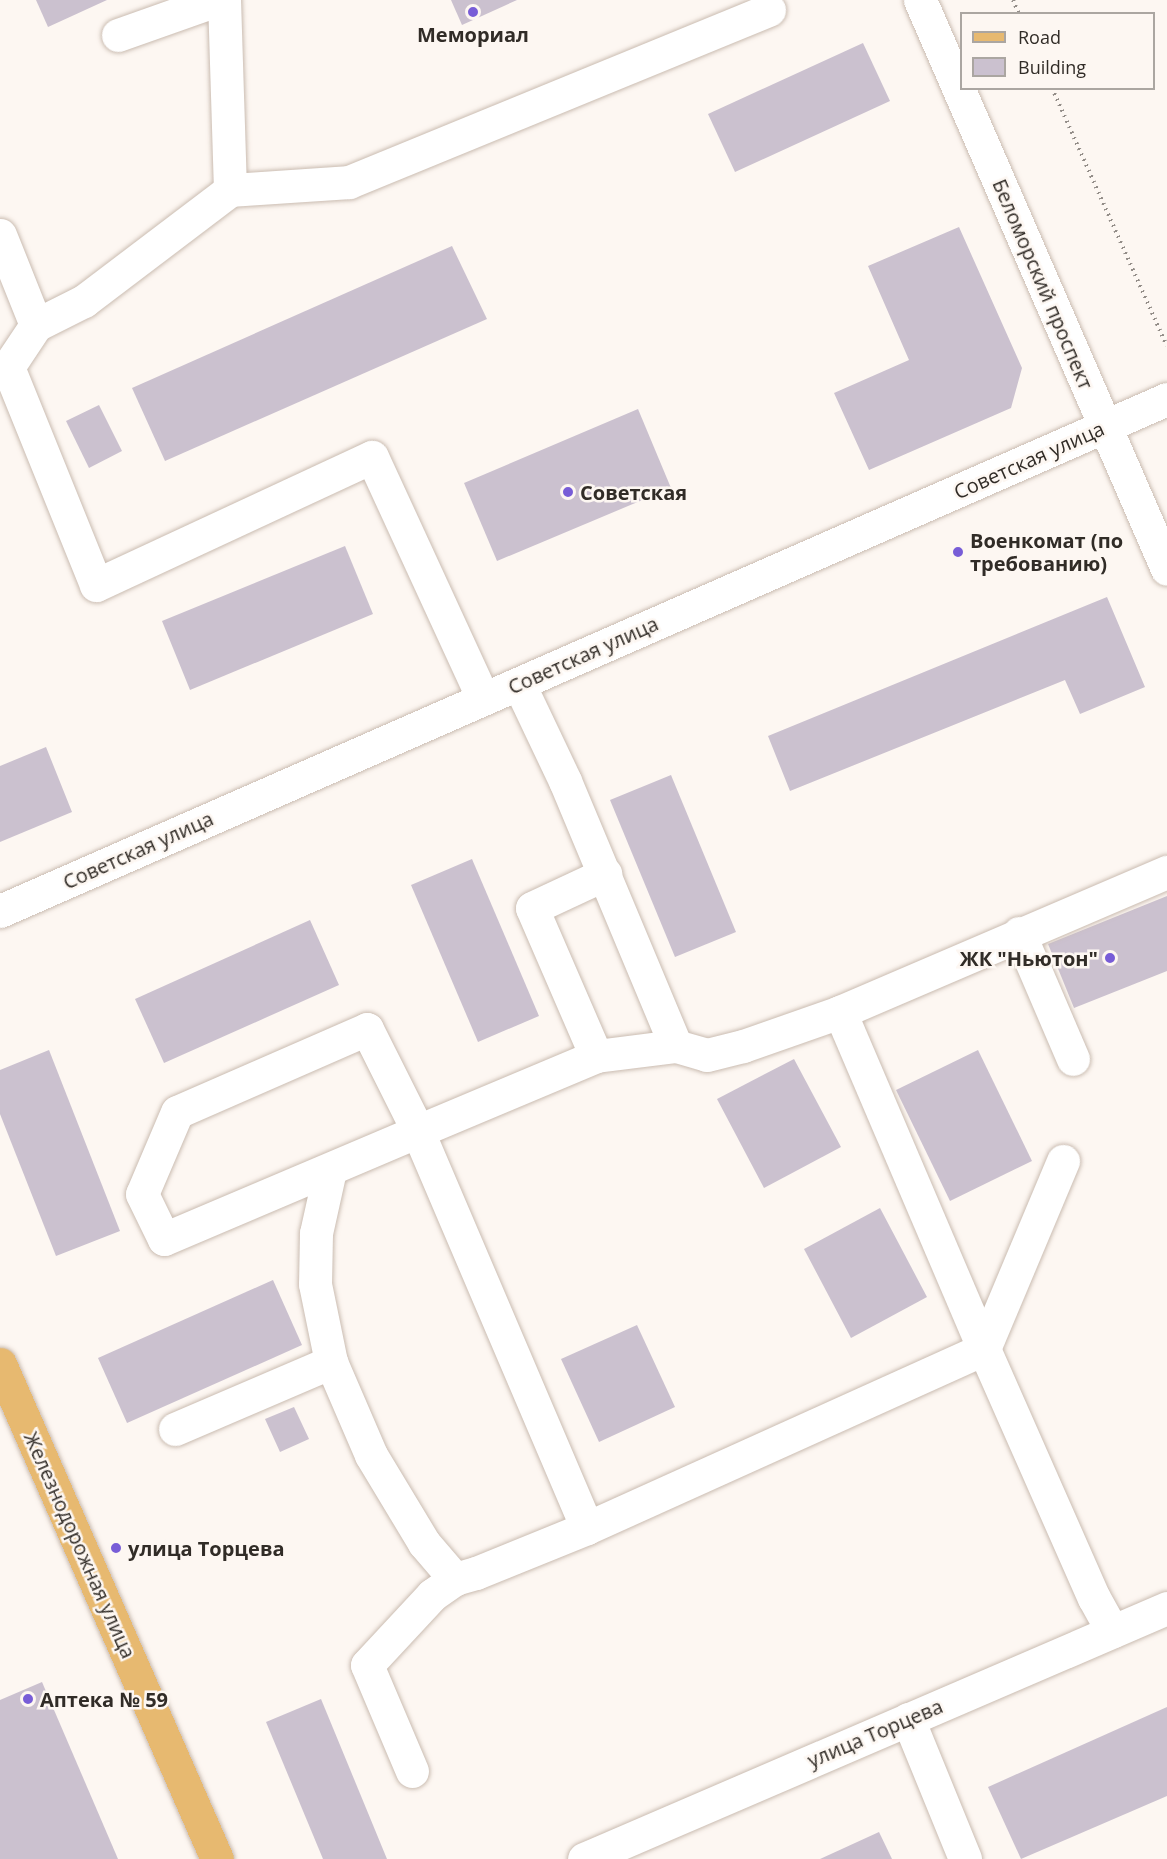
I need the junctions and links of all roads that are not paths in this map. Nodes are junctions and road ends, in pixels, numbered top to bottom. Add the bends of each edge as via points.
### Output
1 (217, 0) edge
2 (224, 0) edge
3 (920, 0) edge
4 (769, 10) dead end
5 (118, 35) dead end
6 (230, 190) junction
7 (0, 235) edge
8 (36, 325) junction
9 (4, 369) edge
10 (1167, 399) edge
11 (1105, 426) junction
12 (1167, 569) edge
13 (519, 684) junction
14 (483, 698) junction
15 (1167, 872) edge
16 (605, 874) junction
17 (0, 911) edge
18 (1019, 933) junction
19 (840, 1012) junction
20 (676, 1046) junction
21 (596, 1056) junction
22 (1073, 1059) dead end
23 (418, 1131) junction
24 (1063, 1161) dead end
25 (330, 1170) junction
26 (984, 1349) junction
27 (331, 1362) junction
28 (0, 1364) edge
29 (175, 1429) dead end
30 (587, 1528) junction
31 (455, 1579) junction
32 (1167, 1608) edge
33 (1112, 1631) junction
34 (908, 1719) junction
35 (412, 1771) dead end
36 (217, 1859) edge
37 (584, 1859) edge
38 (965, 1859) edge

1 - 5 street
2 - 6 street
3 - 11 street, Беломорский проспект
4 - 6 street via 349,182
6 - 8 street via 84,301
7 - 8 street
8 - 9 street
9 - 14 street via 96,585 372,457
10 - 11 street, Советская улица
11 - 12 street, Беломорский проспект
11 - 13 street, Советская улица
13 - 14 street, Советская улица
13 - 16 street
14 - 17 street, Советская улица
15 - 18 street
16 - 20 street
16 - 21 street via 532,908
18 - 19 street
18 - 22 street
19 - 20 street via 707,1055
19 - 26 street
20 - 21 street
21 - 23 street
23 - 25 street
23 - 25 street via 367,1029 177,1112 142,1194 164,1239
23 - 30 street
24 - 26 street
25 - 27 street via 316,1233 315,1284
26 - 30 street
26 - 33 street
27 - 29 street
27 - 31 street via 371,1455 395,1498 424,1544
28 - 36 main road, Железнодорожная улица
30 - 31 street
31 - 35 street via 432,1595 367,1665
32 - 33 street, улица Торцева
33 - 34 street, улица Торцева
34 - 37 street, улица Торцева
34 - 38 street

